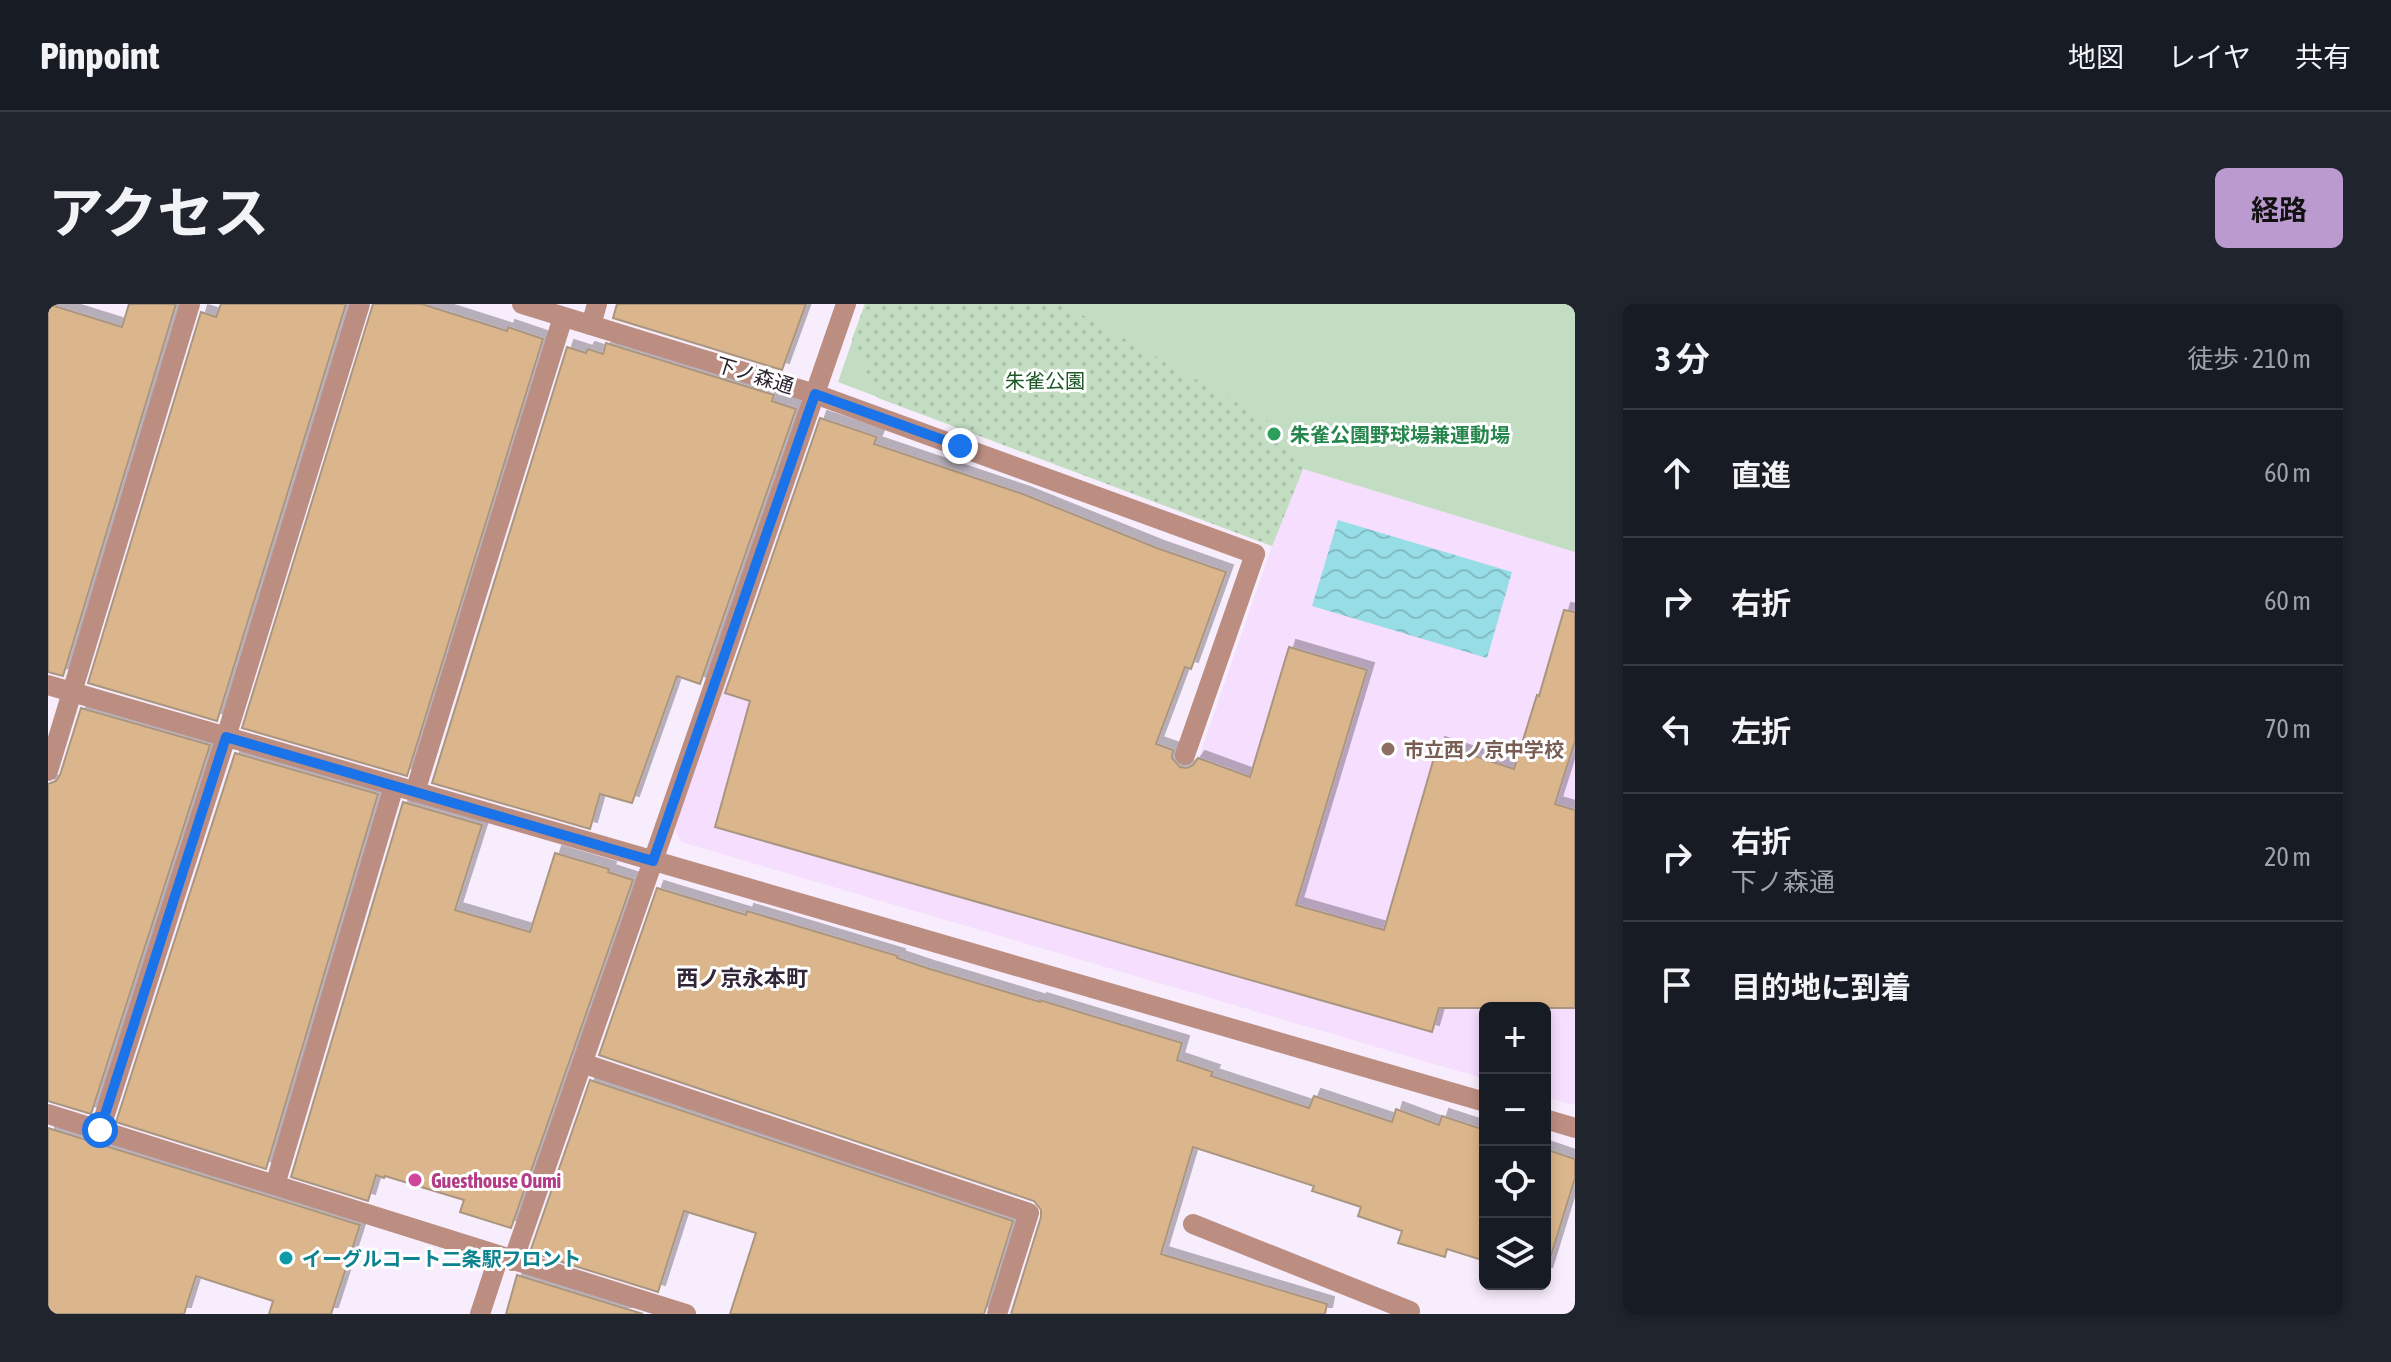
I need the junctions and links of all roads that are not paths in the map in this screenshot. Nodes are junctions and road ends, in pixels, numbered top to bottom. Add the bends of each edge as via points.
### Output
1 (190, 304) edge
2 (360, 304) edge
3 (522, 304) edge
4 (597, 304) edge
5 (846, 304) edge
6 (563, 317) junction
7 (591, 325) junction
8 (815, 394) junction
9 (48, 685) edge
10 (73, 693) junction
11 (226, 737) junction
12 (1185, 755) dead end
13 (48, 771) edge
14 (394, 786) junction
15 (415, 792) junction
16 (653, 861) junction
17 (582, 1063) junction
18 (1479, 1100) edge
19 (48, 1114) edge
20 (1551, 1121) edge
21 (1575, 1128) edge
22 (100, 1130) junction
23 (275, 1185) junction
24 (1193, 1224) dead end
25 (506, 1258) junction
26 (480, 1314) edge
27 (686, 1314) edge
28 (997, 1314) edge
29 (1409, 1314) edge

1 - 10 street
2 - 11 street
3 - 6 street, 下ノ森通
4 - 7 street
5 - 8 street
6 - 7 street, 下ノ森通
6 - 15 street
7 - 8 street, 下ノ森通
8 - 12 street, 下ノ森通 via 1255,554
8 - 16 street
9 - 10 street
10 - 11 street
10 - 13 street
11 - 14 street
11 - 22 street
14 - 15 street
14 - 23 street
15 - 16 street
16 - 17 street
16 - 18 street
17 - 25 street
17 - 28 street via 1029,1213
19 - 22 street
20 - 21 street
22 - 23 street
23 - 25 street
24 - 29 street
25 - 26 street
25 - 27 street

